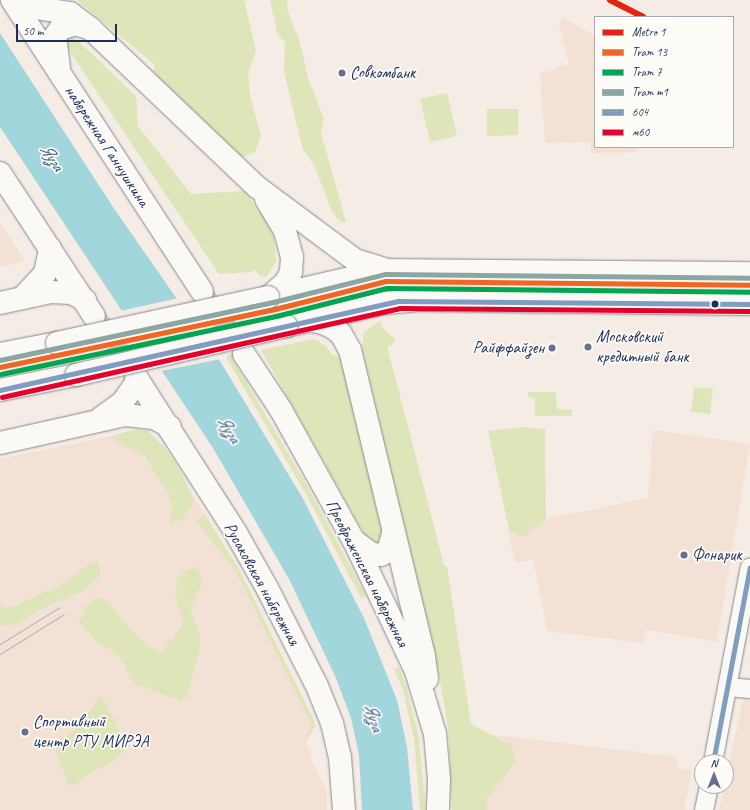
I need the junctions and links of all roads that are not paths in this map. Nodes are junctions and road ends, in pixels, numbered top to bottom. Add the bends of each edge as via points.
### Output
1 (14, 3) edge
2 (62, 6) edge
3 (91, 29) junction
4 (60, 73) junction
5 (0, 173) edge
6 (257, 187) junction
7 (50, 249) junction
8 (385, 270) junction
9 (750, 273) edge
10 (202, 292) tunnel mouth
11 (268, 297) junction
12 (22, 298) junction
13 (0, 303) edge
14 (750, 304) edge
15 (374, 306) junction
16 (308, 321) junction
17 (350, 350) junction
18 (0, 354) edge
19 (244, 354) tunnel mouth
20 (0, 390) edge
21 (95, 422) junction
22 (170, 427) junction
23 (0, 443) edge
24 (393, 534) junction
25 (354, 541) junction
26 (750, 567) edge
27 (728, 687) junction
28 (750, 689) edge
29 (435, 734) junction
30 (715, 754) edge
31 (707, 794) edge
32 (344, 810) edge
33 (438, 810) edge
34 (704, 810) edge

1 - 2 main road
1 - 4 main road, набережная Ганнушкина
2 - 3 main road
3 - 4 main road via 75,24 60,29 55,36
3 - 6 main road
4 - 10 main road, набережная Ганнушкина
5 - 7 main road
6 - 8 main road via 355,260
6 - 11 main road via 285,231 292,257 291,272 286,282
7 - 12 main road via 45,273
7 - 12 main road via 90,308 71,293 51,292
8 - 9 main road
8 - 11 main road
11 - 18 main road, bridge
12 - 13 main road
14 - 15 main road via 417,300
15 - 16 main road
15 - 17 main road via 362,313 354,324
16 - 17 main road via 332,327 341,334
16 - 20 main road, bridge
17 - 24 main road
19 - 25 main road, Преображенская набережная via 281,410
21 - 22 main road via 135,415 154,418
21 - 22 main road, Русаковская набережная via 122,403 136,378
21 - 23 main road
22 - 32 main road, Русаковская набережная via 267,588 317,686 332,723 340,757
24 - 25 main road via 388,551 381,555 372,554
24 - 29 main road via 424,657
25 - 29 main road, Преображенская набережная via 416,671
26 - 27 street
27 - 28 street
27 - 30 street
29 - 33 main road, Преображенская набережная via 439,779
31 - 34 street

